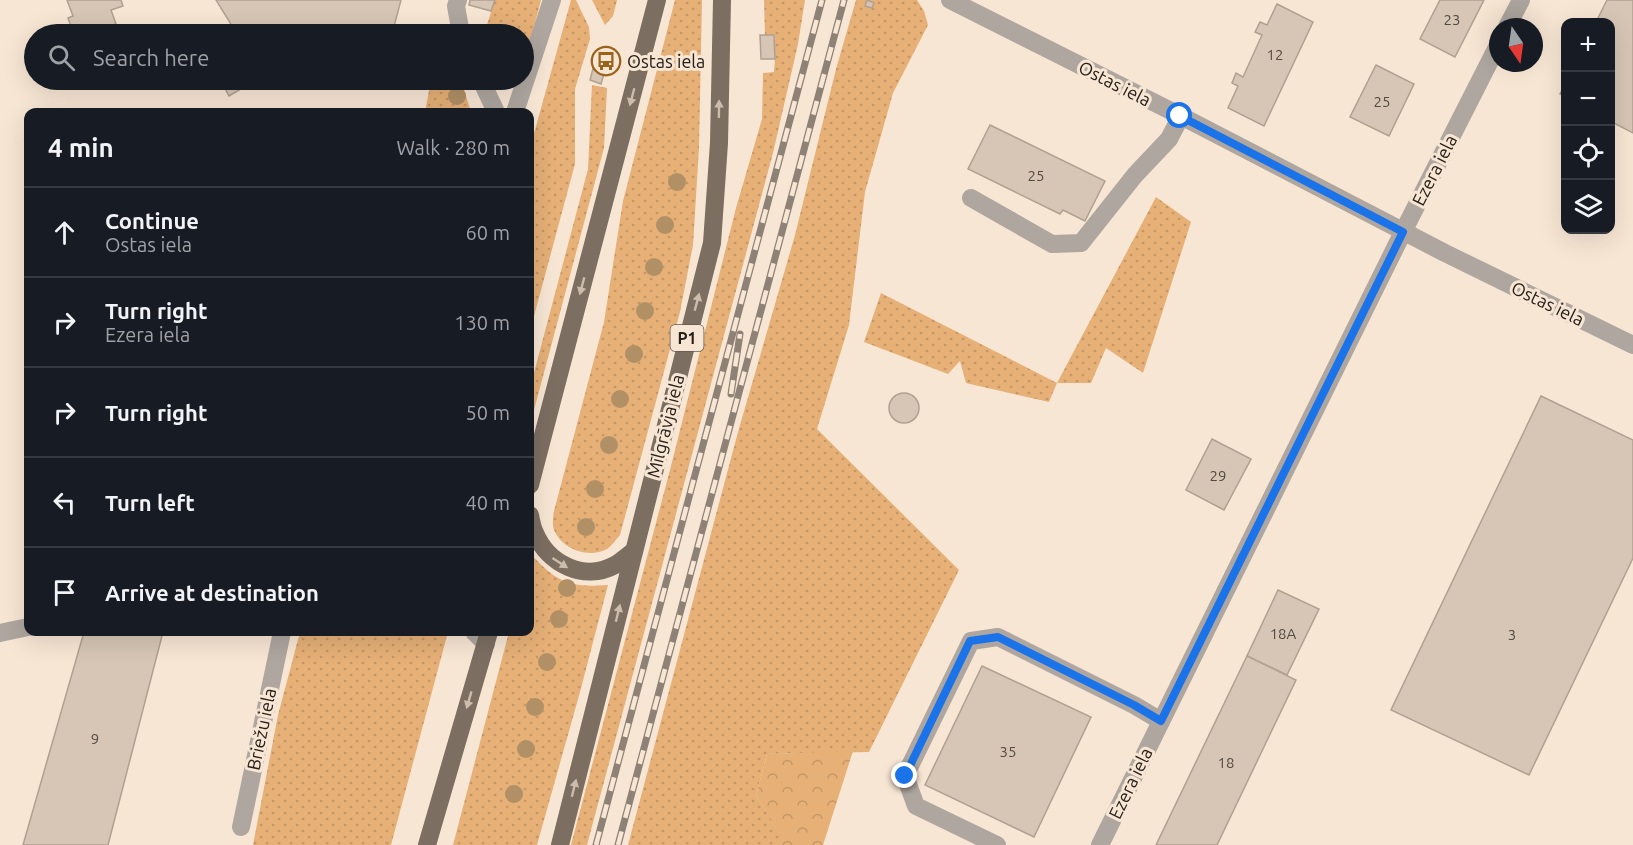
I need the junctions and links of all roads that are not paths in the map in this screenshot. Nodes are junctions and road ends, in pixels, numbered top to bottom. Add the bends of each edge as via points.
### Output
1 (458, 0) edge
2 (552, 0) edge
3 (657, 0) edge
4 (722, 0) edge
5 (951, 0) edge
6 (1521, 0) edge
7 (1512, 18) edge
8 (459, 24) edge
9 (534, 54) edge
10 (1489, 63) edge
11 (486, 90) edge
12 (522, 90) edge
13 (494, 108) edge
14 (516, 108) edge
15 (1180, 116) junction
16 (970, 198) dead end
17 (1403, 232) junction
18 (1633, 345) edge
19 (534, 470) edge
20 (534, 530) edge
21 (634, 550) junction
22 (24, 628) edge
23 (0, 633) edge
24 (281, 636) edge
25 (483, 636) edge
26 (1161, 721) junction
27 (241, 827) dead end
28 (427, 845) edge
29 (560, 845) edge
30 (997, 845) edge
31 (1100, 845) edge

1 - 8 street
2 - 9 street
3 -> 19 main road
21 -> 4 main road, Mīlgrāvja iela / P1 via 712,243
5 - 15 street, Ostas iela
6 - 7 street
10 - 17 street, Ezera iela
11 - 13 street
12 - 14 street
15 - 16 street via 1170,139 1135,175 1081,243 1052,244
15 - 17 street, Ostas iela
17 - 18 street, Ostas iela
17 - 26 street, Ezera iela
20 -> 21 main road via 553,559 571,570 593,572 614,565
29 -> 21 main road, Mīlgrāvja iela / P1
22 - 23 street
24 - 27 street, Briežu iela
25 -> 28 main road
26 - 30 street via 998,637 970,641 905,776 916,806
26 - 31 street, Ezera iela

